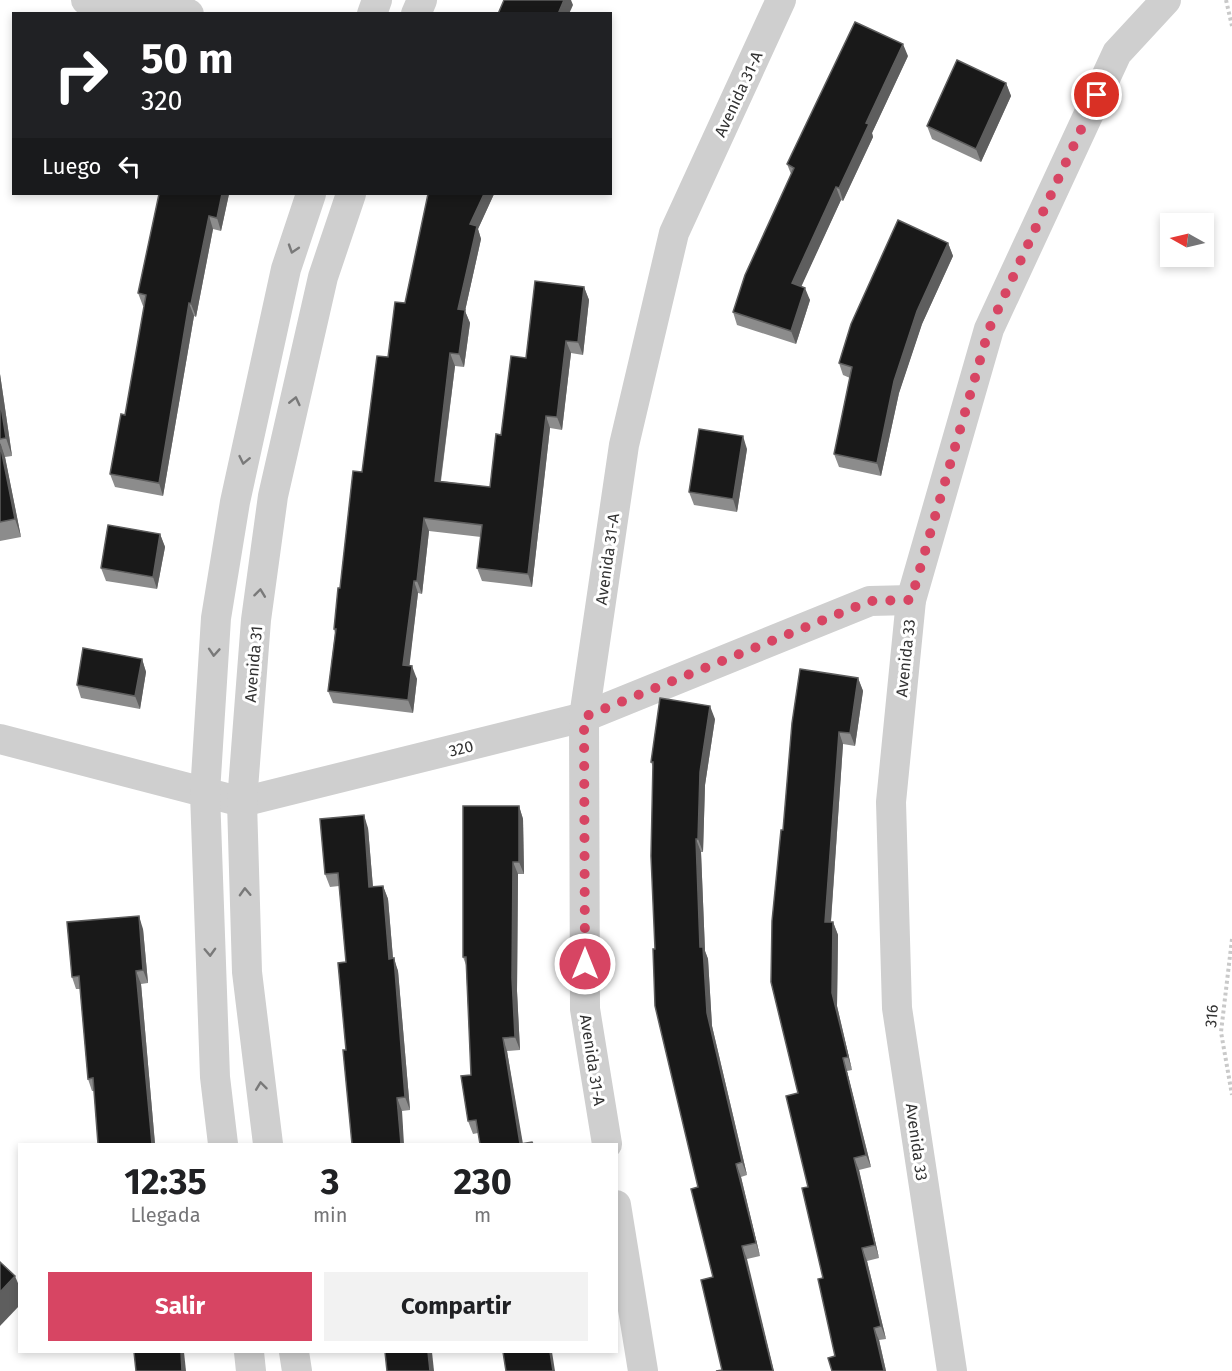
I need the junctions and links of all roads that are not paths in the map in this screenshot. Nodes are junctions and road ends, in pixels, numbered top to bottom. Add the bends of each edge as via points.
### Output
1 (86, 0) edge
2 (781, 0) edge
3 (1166, 0) edge
4 (174, 12) edge
5 (311, 195) edge
6 (351, 195) edge
7 (911, 600) junction
8 (584, 717) junction
9 (0, 739) edge
10 (205, 793) junction
11 (242, 802) junction
12 (223, 1143) edge
13 (268, 1143) edge
14 (607, 1143) edge
15 (618, 1217) edge
16 (249, 1353) edge
17 (294, 1353) edge
18 (251, 1371) edge
19 (297, 1371) edge
20 (643, 1371) edge
21 (951, 1371) edge

1 - 4 street
2 - 8 street, Avenida 31-A via 674,232 624,445
3 - 7 street, Avenida 33 via 1117,53 989,329
5 -> 10 street via 286,269 235,502 216,618
11 -> 6 street, Avenida 31 via 256,620 273,496 323,277
7 - 8 street, 320 via 870,601
7 - 21 street, Avenida 33 via 891,802 897,1008
8 - 11 street, 320
8 - 14 street, Avenida 31-A via 585,1009
9 - 10 street, 320
10 - 11 street, 320
10 -> 12 street via 215,1077
13 -> 11 street, Avenida 31 via 248,972
15 - 20 street
16 - 18 street
17 - 19 street

